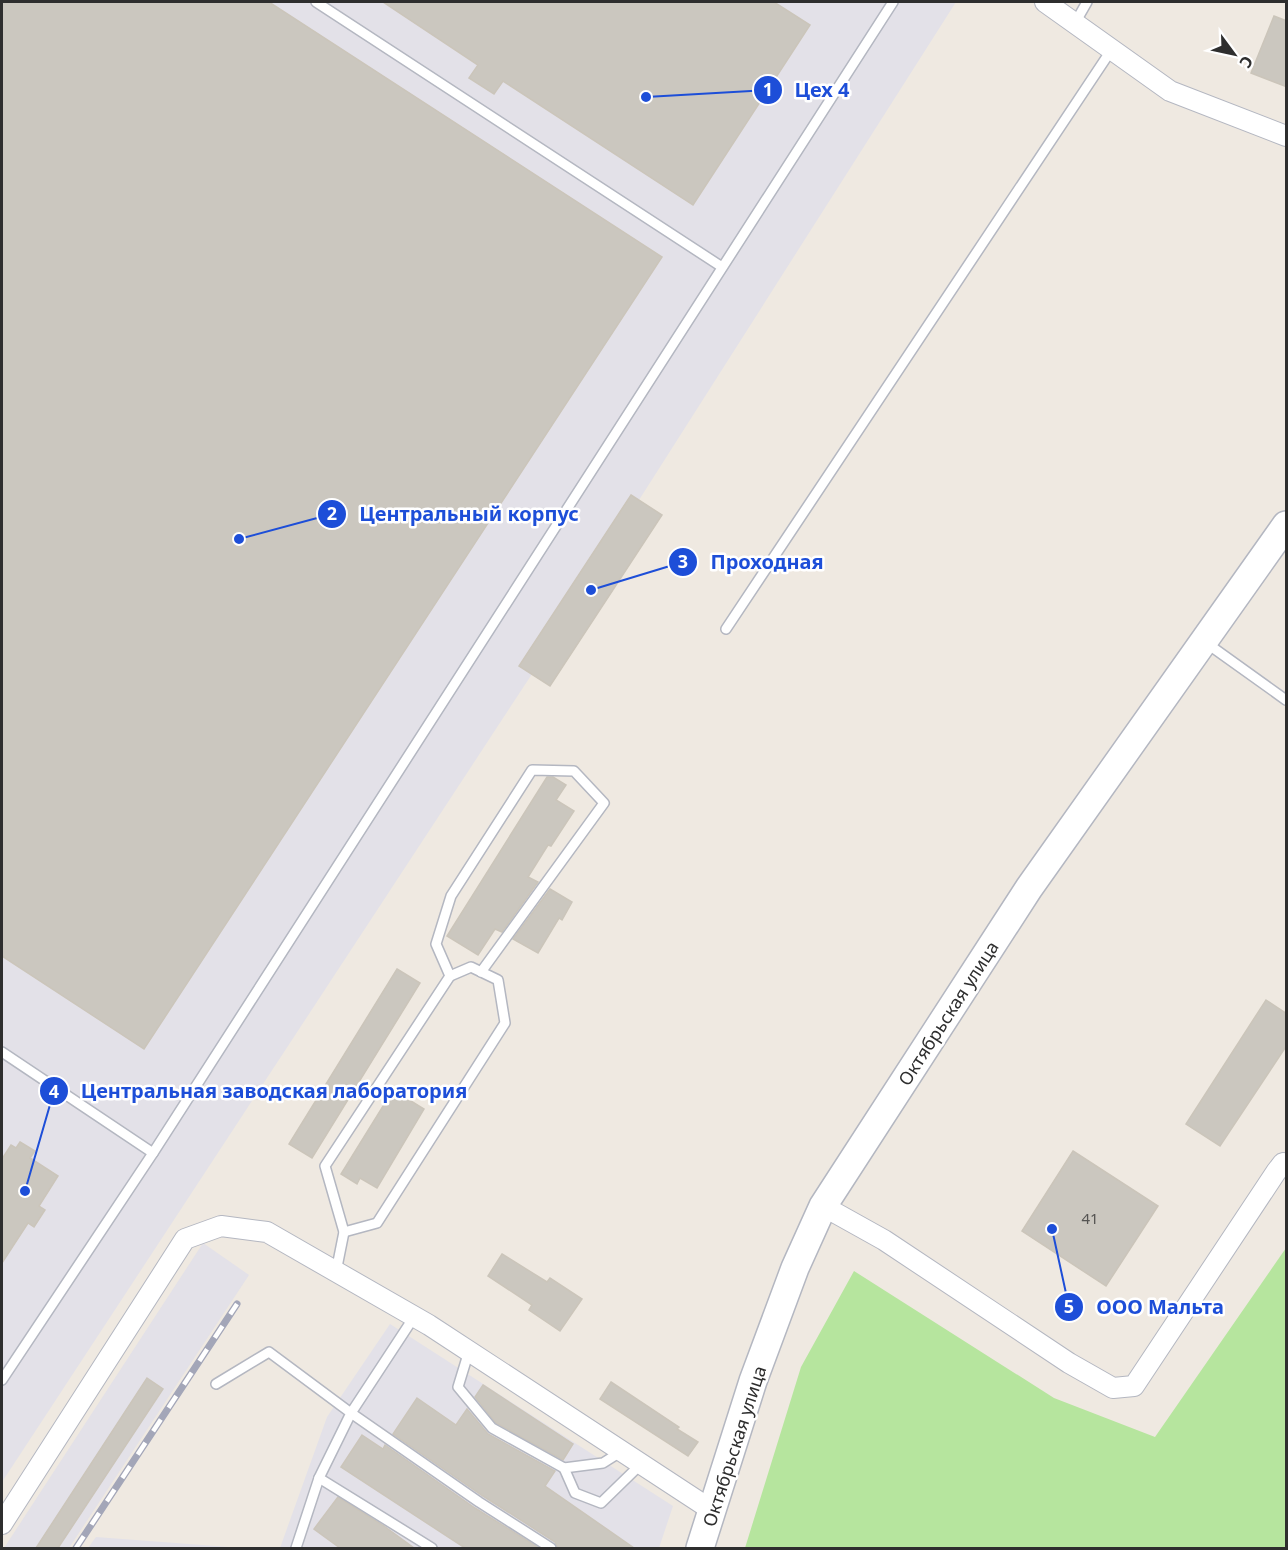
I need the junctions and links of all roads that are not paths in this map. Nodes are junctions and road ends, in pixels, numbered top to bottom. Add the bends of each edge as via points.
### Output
1 (316, 2) edge
2 (893, 2) edge
3 (1045, 2) edge
4 (1087, 2) edge
5 (1074, 23) junction
6 (1112, 49) junction
7 (1287, 136) edge
8 (722, 267) junction
9 (1287, 525) edge
10 (726, 629) dead end
11 (1205, 642) junction
12 (1287, 700) edge
13 (481, 972) junction
14 (450, 976) junction
15 (2, 1052) edge
16 (153, 1153) junction
17 (1281, 1169) edge
18 (823, 1206) junction
19 (344, 1232) junction
20 (336, 1272) junction
21 (414, 1317) junction
22 (469, 1351) junction
23 (2, 1380) edge
24 (216, 1384) dead end
25 (351, 1413) junction
26 (622, 1451) junction
27 (640, 1464) junction
28 (564, 1468) junction
29 (320, 1478) junction
30 (713, 1511) junction
31 (2, 1524) edge
32 (296, 1548) edge
33 (432, 1548) edge
34 (551, 1548) edge
35 (700, 1548) edge

1 - 8 lane
2 - 8 lane
3 - 5 street
4 - 5 lane
5 - 6 street
6 - 7 street via 1170,91
6 - 10 lane
8 - 16 lane
9 - 11 main road, Октябрьская улица
11 - 12 lane
11 - 18 main road, Октябрьская улица via 1029,888
13 - 14 lane via 471,967
13 - 14 lane via 604,803 574,771 532,770 451,896 436,944
13 - 19 lane via 498,980 505,1023 377,1223
14 - 19 lane via 325,1166
15 - 16 lane
16 - 23 lane
17 - 18 street via 1134,1386 1113,1388 884,1240
18 - 30 main road, Октябрьская улица via 753,1381
19 - 20 lane
20 - 21 street
20 - 31 street via 267,1232 220,1226 185,1239
21 - 22 street
21 - 25 lane
22 - 26 street
22 - 28 lane via 458,1387 492,1428
24 - 25 lane via 269,1352
25 - 29 lane
25 - 34 lane
26 - 27 street
26 - 28 lane via 603,1463
27 - 28 lane via 601,1503 575,1494
27 - 30 street
29 - 32 lane
29 - 33 lane
30 - 35 main road, Октябрьская улица

